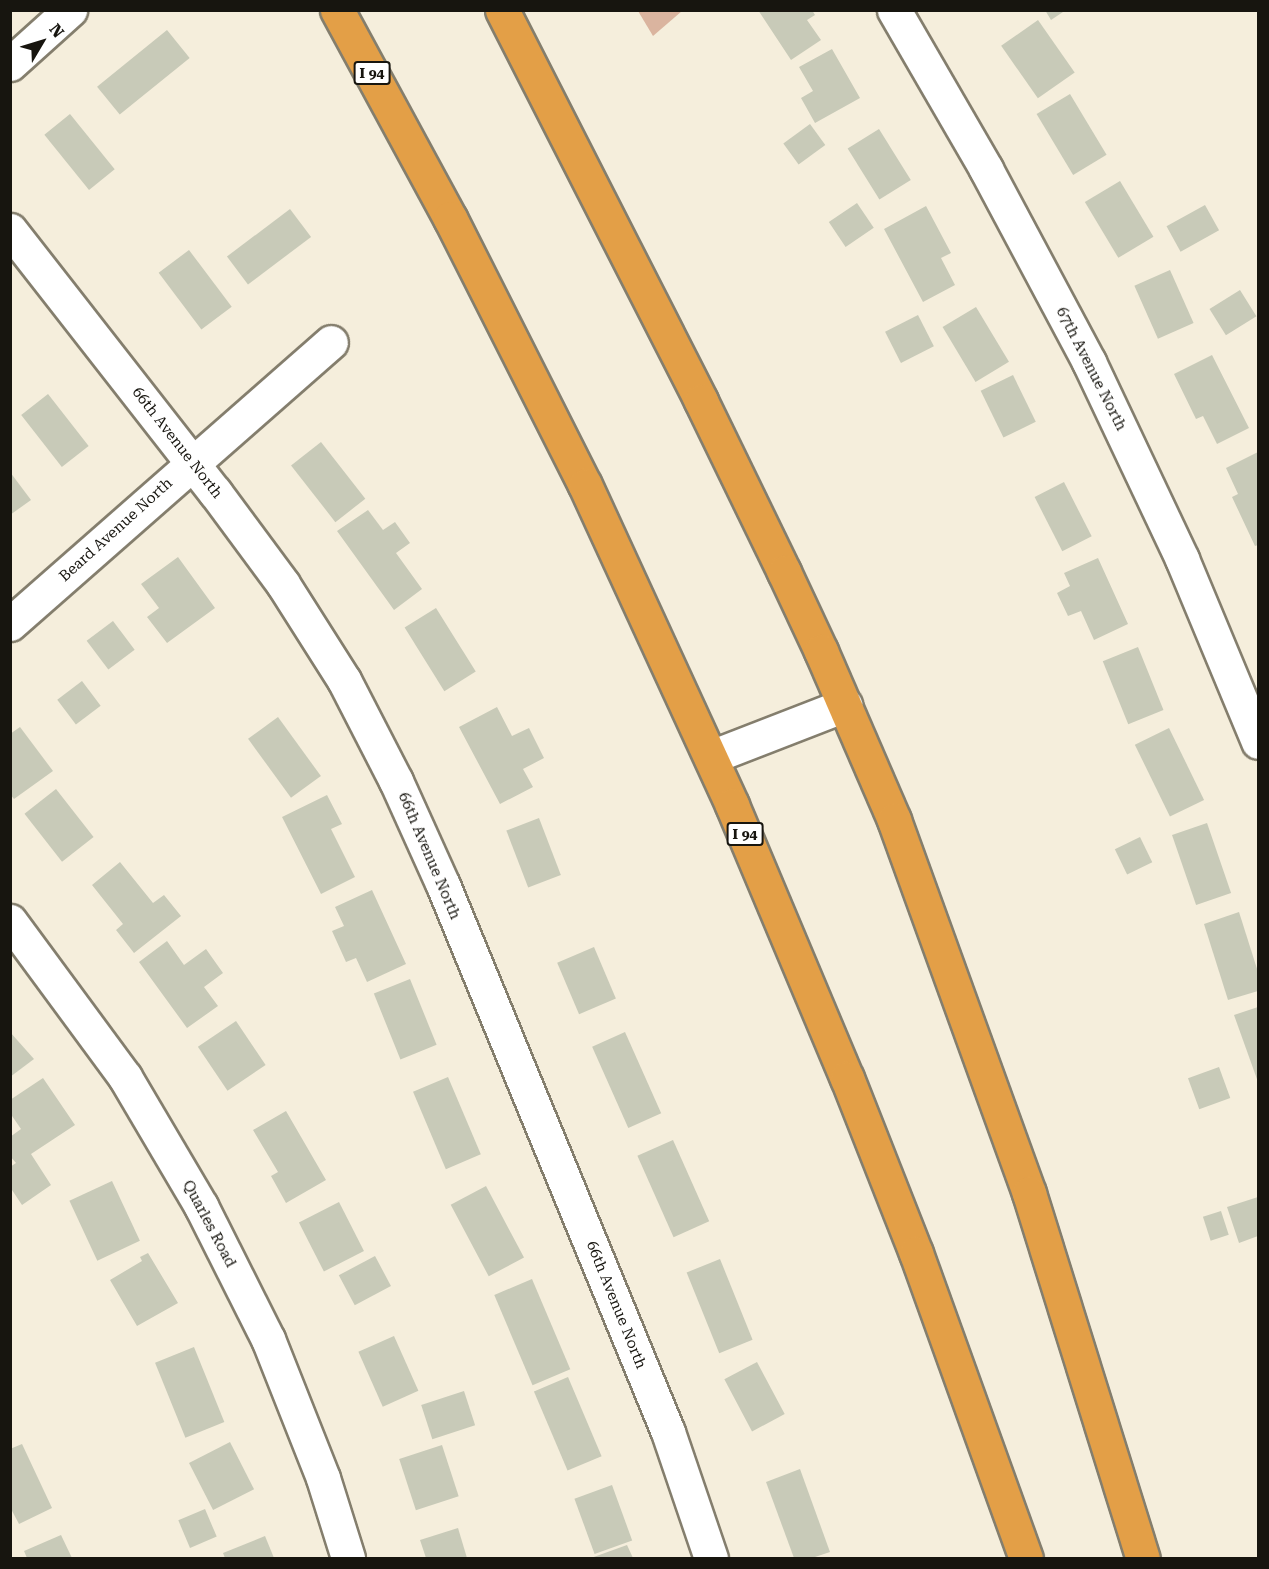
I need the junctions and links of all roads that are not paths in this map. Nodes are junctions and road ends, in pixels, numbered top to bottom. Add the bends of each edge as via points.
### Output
1 (70, 10) edge
2 (322, 10) edge
3 (337, 10) edge
4 (493, 10) edge
5 (502, 10) edge
6 (894, 10) edge
7 (10, 64) edge
8 (562, 130) junction
9 (405, 135) junction
10 (10, 230) edge
11 (331, 342) dead end
12 (192, 463) junction
13 (10, 624) edge
14 (845, 705) junction
15 (1258, 742) edge
16 (711, 757) junction
17 (10, 921) edge
18 (348, 1558) edge
19 (711, 1558) edge
20 (1026, 1558) edge
21 (1143, 1558) edge

1 - 7 street
2 - 9 highway
3 - 9 highway, I 94
4 - 8 highway
5 - 8 highway
6 - 15 street, 67th Avenue North via 986,169 1089,362 1182,559
8 - 14 highway via 701,401
9 - 16 highway, I 94 via 585,484
10 - 12 street, 66th Avenue North
11 - 12 street, Beard Avenue North
12 - 13 street, Beard Avenue North
12 - 19 street, 66th Avenue North via 283,584 344,680 396,781 443,885 668,1432
14 - 16 street
14 - 21 highway via 894,820 996,1098
16 - 20 highway, I 94 via 860,1111
17 - 18 street, Quarles Road via 125,1077 201,1206 268,1339 323,1478

